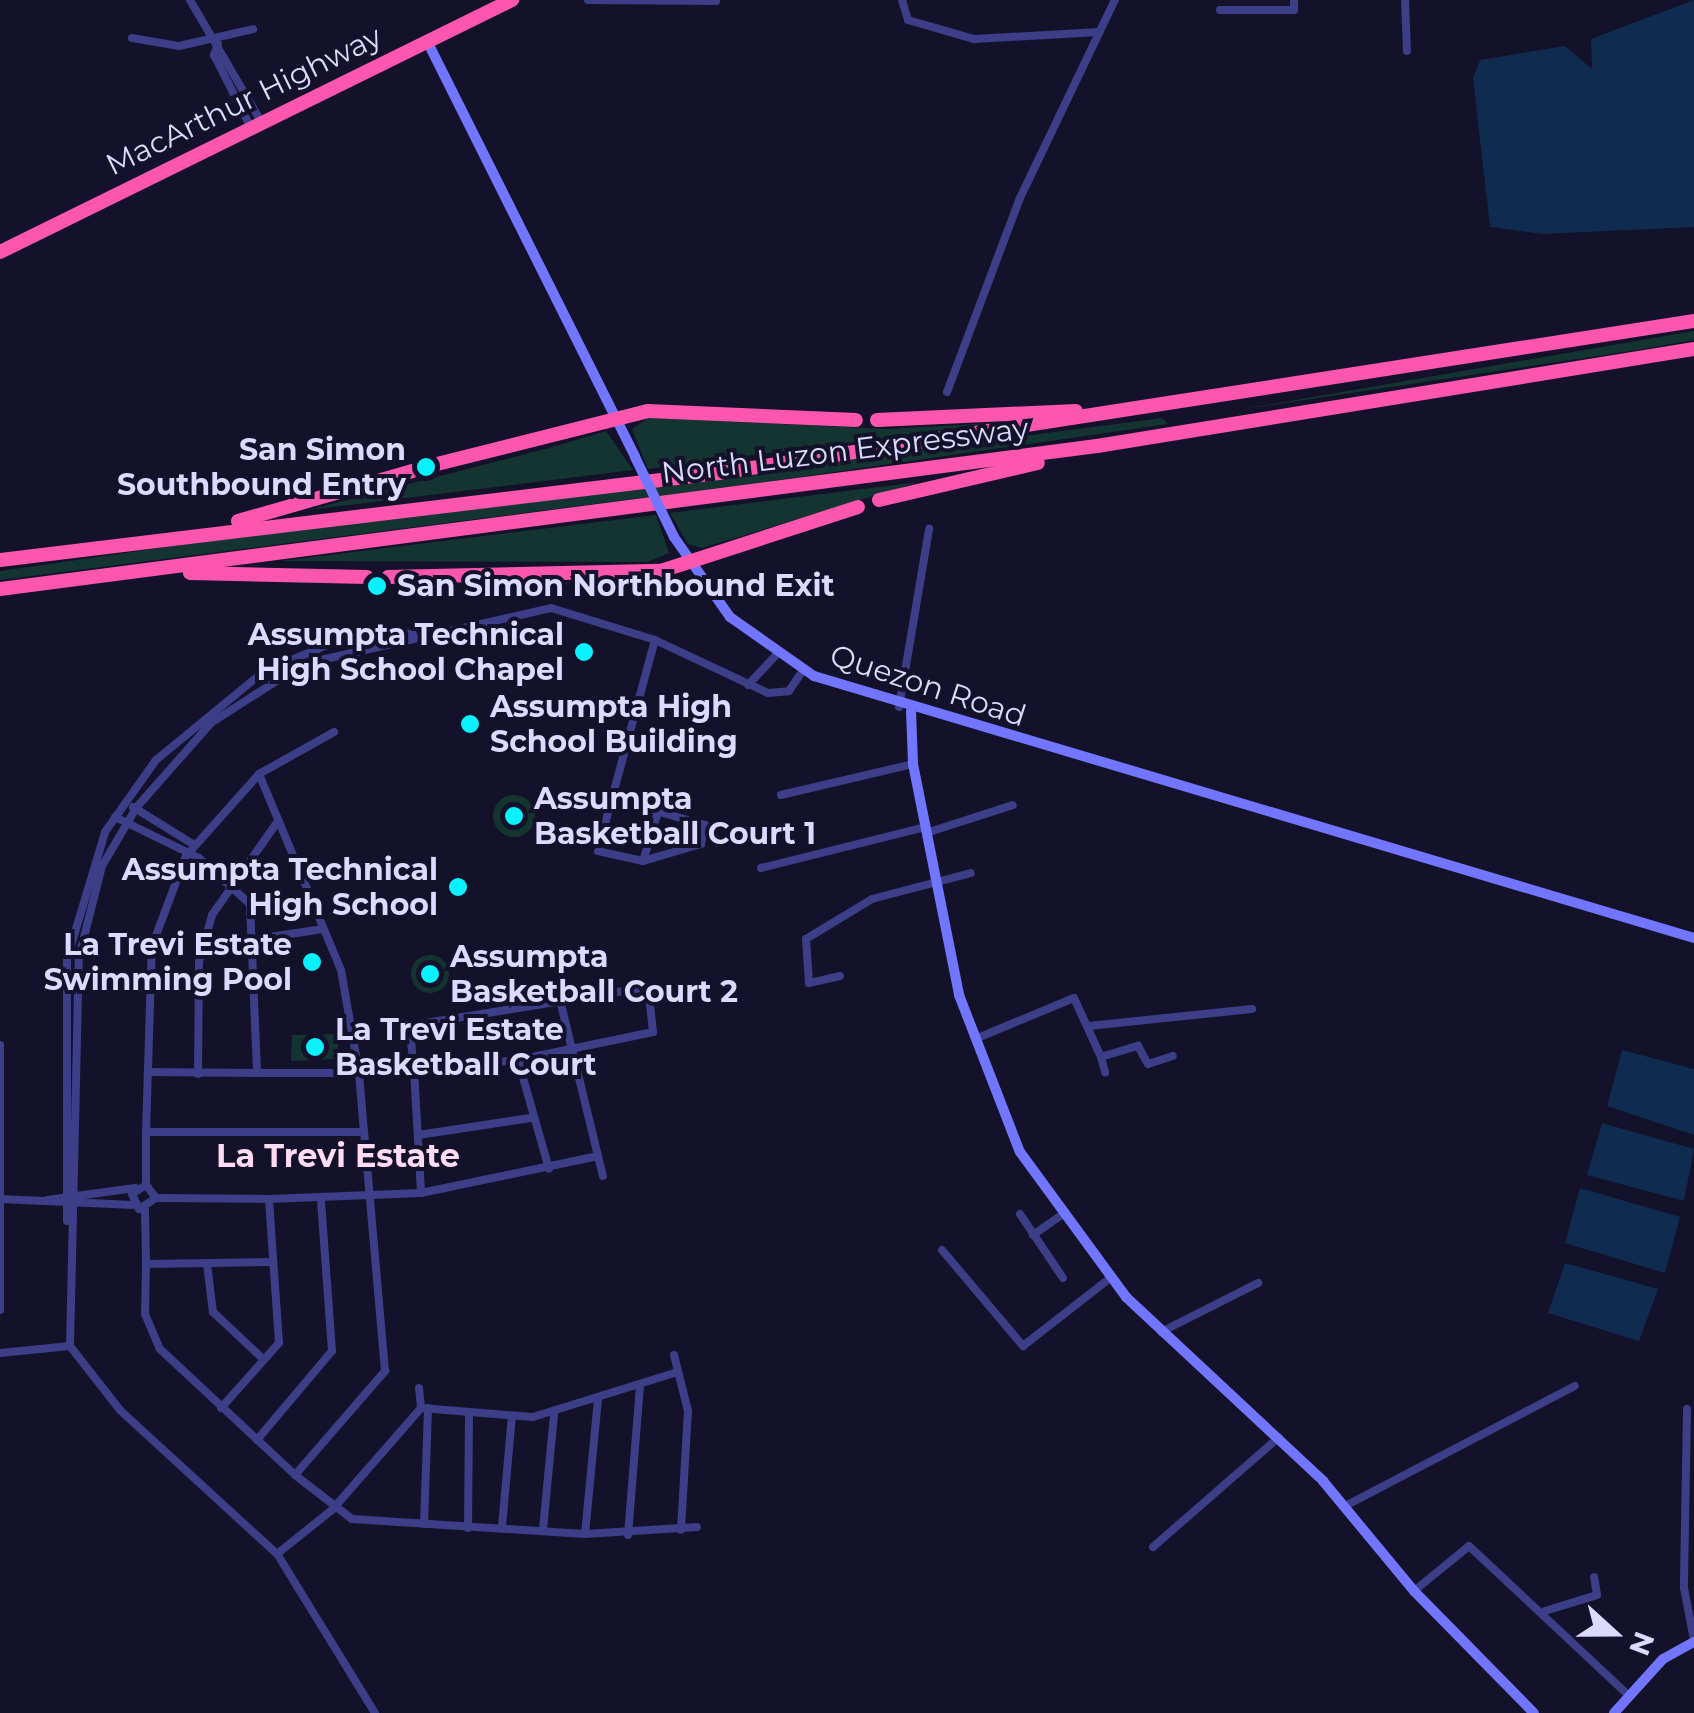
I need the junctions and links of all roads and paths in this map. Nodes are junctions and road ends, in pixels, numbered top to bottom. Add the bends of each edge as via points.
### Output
1 (190, 0) edge
2 (512, 0) edge
3 (588, 0) edge
4 (716, 0) edge
5 (902, 0) edge
6 (1115, 0) edge
7 (1294, 0) edge
8 (1405, 0) edge
9 (1220, 10) dead end
10 (254, 29) dead end
11 (1099, 32) junction
12 (132, 38) dead end
13 (426, 41) junction
14 (217, 42) junction
15 (1407, 51) dead end
16 (237, 72) junction
17 (225, 77) junction
18 (246, 90) junction
19 (235, 96) junction
20 (258, 128) junction
21 (0, 252) edge
22 (1694, 322) edge
23 (1694, 348) edge
24 (1295, 388) junction
25 (947, 392) dead end
26 (617, 420) junction
27 (856, 420) dead end
28 (877, 420) dead end
29 (1097, 446) junction
30 (437, 464) dead end
31 (416, 470) dead end
32 (879, 500) dead end
33 (858, 507) dead end
34 (929, 530) dead end
35 (130, 543) junction
36 (0, 560) edge
37 (686, 563) junction
38 (366, 576) dead end
39 (388, 577) dead end
40 (0, 590) edge
41 (384, 626) junction
42 (413, 634) junction
43 (339, 638) junction
44 (655, 640) junction
45 (386, 648) junction
46 (345, 652) junction
47 (777, 654) junction
48 (803, 670) junction
49 (748, 685) junction
50 (899, 707) junction
51 (911, 712) junction
52 (334, 732) dead end
53 (912, 764) junction
54 (259, 774) junction
55 (781, 795) dead end
56 (612, 798) junction
57 (125, 802) junction
58 (1013, 805) dead end
59 (136, 808) junction
60 (658, 812) junction
61 (115, 817) junction
62 (278, 821) junction
63 (127, 823) junction
64 (926, 830) junction
65 (193, 844) junction
66 (186, 856) junction
67 (199, 858) junction
68 (643, 861) junction
69 (761, 868) dead end
70 (971, 872) dead end
71 (230, 882) junction
72 (935, 882) junction
73 (323, 929) junction
74 (1694, 938) edge
75 (256, 939) junction
76 (79, 957) junction
77 (67, 959) junction
78 (840, 976) dead end
79 (560, 1000) junction
80 (1252, 1008) dead end
81 (1088, 1026) junction
82 (975, 1039) junction
83 (0, 1045) edge
84 (572, 1052) junction
85 (1173, 1056) dead end
86 (1101, 1057) junction
87 (518, 1060) junction
88 (414, 1070) junction
89 (148, 1072) junction
90 (1106, 1072) dead end
91 (257, 1073) junction
92 (360, 1073) junction
93 (198, 1074) junction
94 (531, 1118) junction
95 (146, 1132) junction
96 (364, 1132) junction
97 (418, 1134) junction
98 (598, 1156) junction
99 (549, 1170) junction
100 (603, 1176) dead end
101 (146, 1185) junction
102 (135, 1188) junction
103 (63, 1191) junction
104 (76, 1191) junction
105 (421, 1194) junction
106 (156, 1198) junction
107 (269, 1199) junction
108 (369, 1199) junction
109 (2, 1200) edge
110 (47, 1200) junction
111 (322, 1200) junction
112 (134, 1205) junction
113 (63, 1206) junction
114 (74, 1206) junction
115 (144, 1210) junction
116 (1020, 1214) dead end
117 (1062, 1215) junction
118 (68, 1224) junction
119 (1034, 1235) junction
120 (942, 1250) dead end
121 (273, 1262) junction
122 (146, 1264) junction
123 (207, 1264) junction
124 (1063, 1278) dead end
125 (1110, 1278) junction
126 (1258, 1283) dead end
127 (0, 1310) edge
128 (1161, 1332) junction
129 (70, 1346) junction
130 (0, 1353) edge
131 (674, 1355) dead end
132 (263, 1359) junction
133 (674, 1373) junction
134 (640, 1385) junction
135 (1575, 1386) dead end
136 (419, 1388) dead end
137 (598, 1399) junction
138 (221, 1408) junction
139 (424, 1408) junction
140 (1687, 1409) dead end
141 (469, 1412) junction
142 (554, 1414) junction
143 (512, 1416) junction
144 (1279, 1437) junction
145 (256, 1440) junction
146 (296, 1476) junction
147 (1347, 1506) junction
148 (332, 1510) junction
149 (424, 1524) junction
150 (502, 1527) junction
151 (696, 1527) dead end
152 (468, 1528) junction
153 (544, 1528) junction
154 (681, 1530) junction
155 (585, 1534) junction
156 (628, 1534) junction
157 (1154, 1547) dead end
158 (277, 1554) junction
159 (1594, 1577) dead end
160 (1414, 1592) junction
161 (1546, 1612) junction
162 (1694, 1641) edge
163 (1628, 1694) junction
164 (375, 1713) edge
165 (1534, 1713) edge
166 (1614, 1713) edge

1 - 14 street
2 - 13 highway, MacArthur Highway
3 - 4 street
5 - 11 street via 908,20 974,39
6 - 11 street
7 - 9 street via 1294,10
8 - 15 street
10 - 14 street
11 - 25 street via 1008,226
12 - 14 street via 179,46
13 - 20 highway, MacArthur Highway
13 - 26 main road, Quezon Road
14 - 16 street
14 - 17 street
16 - 17 street
16 - 18 street
17 - 19 street
18 - 19 street
18 - 20 street
19 - 20 street
20 - 21 highway, MacArthur Highway
22 - 24 highway, North Luzon Expressway
23 - 29 highway, North Luzon Expressway
24 - 28 highway via 1057,413
24 - 35 highway, North Luzon Expressway via 719,473
26 - 27 highway via 682,409
26 - 30 highway
26 - 37 main road, Quezon Road, bridge
29 - 32 highway
29 - 40 highway, North Luzon Expressway
31 - 35 highway
33 - 37 highway
34 - 50 street
35 - 36 highway, North Luzon Expressway
37 - 39 highway via 635,574
37 - 47 main road, Quezon Road via 704,592
38 - 40 highway via 201,572
41 - 42 street
41 - 43 street
41 - 45 street
42 - 44 street via 551,608
42 - 45 street
43 - 46 street
43 - 57 street via 232,692 156,760
44 - 49 street
44 - 56 street
45 - 46 street
46 - 59 street via 303,664 232,705
47 - 48 main road, Quezon Road
47 - 49 street
48 - 49 street via 784,694
48 - 50 main road, Quezon Road
50 - 51 main road, Quezon Road
51 - 53 main road
51 - 74 main road, Quezon Road
52 - 54 street
53 - 55 street
53 - 64 main road
54 - 62 street
54 - 65 street
56 - 60 street
56 - 68 street via 598,851
57 - 59 street
57 - 61 street
58 - 64 street
59 - 63 street
59 - 65 street
60 - 68 street
60 - 68 street via 705,825 701,844
61 - 63 street
61 - 77 street via 88,870
62 - 71 street
62 - 73 street
63 - 66 street
63 - 76 street via 86,912
64 - 69 street
64 - 72 main road
65 - 66 street
65 - 67 street
66 - 67 street
66 - 89 street via 152,946
67 - 71 street
70 - 72 street
71 - 75 street via 250,904
71 - 93 street via 199,962
72 - 78 street via 872,899 806,939 809,983
72 - 82 main road
73 - 75 street
73 - 92 street via 349,996
75 - 91 street
76 - 77 street
76 - 104 street
77 - 103 street
79 - 84 street
79 - 84 street via 648,987 653,1032
79 - 88 street via 414,1025
80 - 81 street
81 - 82 street via 1074,998
81 - 86 street
82 - 117 main road via 1020,1152
83 - 109 street
84 - 87 street
84 - 98 street
85 - 86 street via 1148,1064 1138,1046
86 - 90 street
87 - 88 street
87 - 94 street
88 - 92 street
88 - 97 street
89 - 93 street
89 - 95 street
91 - 92 street
91 - 93 street
92 - 96 street
94 - 97 street
94 - 99 street
95 - 96 street
95 - 101 street
96 - 108 street
97 - 105 street
98 - 99 street
98 - 100 street
99 - 105 street
101 - 102 street
101 - 106 street
102 - 104 street
102 - 112 street
103 - 104 street
103 - 110 street
103 - 113 street
104 - 114 street
105 - 108 street
106 - 107 street
106 - 115 street
107 - 111 street
107 - 121 street
108 - 111 street
108 - 146 street via 386,1371
109 - 110 street
109 - 127 street
110 - 113 street
111 - 145 street via 332,1351
112 - 114 street
112 - 115 street
113 - 114 street
113 - 118 street
114 - 118 street
115 - 122 street
116 - 119 street
117 - 119 street
117 - 125 main road
118 - 129 street
119 - 124 street
120 - 125 street via 1023,1346
121 - 123 street
121 - 132 street via 280,1338
122 - 123 street
122 - 138 street via 152,1340
123 - 132 street via 214,1312
125 - 128 main road
126 - 128 street
128 - 144 main road
129 - 130 street
129 - 158 street via 120,1410
131 - 133 street
132 - 138 street
133 - 134 street
133 - 154 street via 688,1411
134 - 137 street
134 - 156 street
135 - 147 street
136 - 139 street
137 - 142 street
137 - 155 street
138 - 145 street
139 - 141 street
139 - 148 street
139 - 149 street
140 - 162 street via 1684,1588
141 - 143 street
141 - 152 street
142 - 143 street
142 - 153 street
143 - 150 street
144 - 147 main road
144 - 157 street
145 - 146 street
146 - 148 street
147 - 160 main road
148 - 149 street
148 - 158 street
149 - 152 street
150 - 152 street
150 - 153 street
151 - 154 street
153 - 155 street
154 - 156 street
155 - 156 street
158 - 164 street
159 - 161 street via 1597,1595
160 - 161 street via 1468,1546
160 - 165 main road
161 - 163 street
162 - 163 main road
163 - 166 main road

